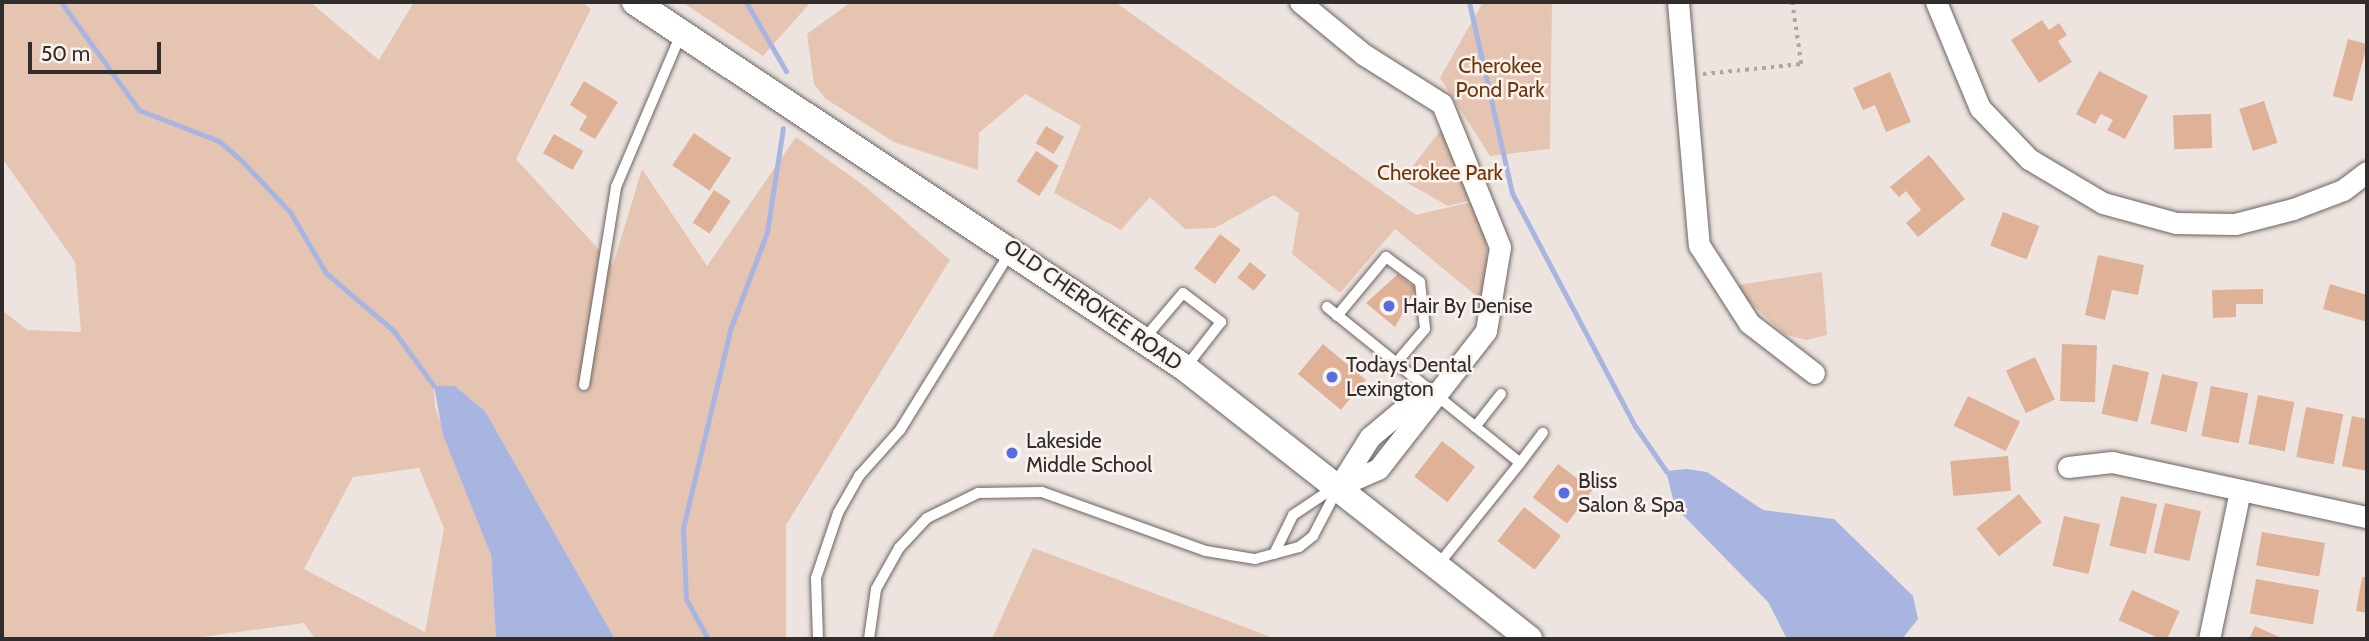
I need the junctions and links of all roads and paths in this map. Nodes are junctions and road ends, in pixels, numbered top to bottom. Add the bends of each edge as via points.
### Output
1 (635, 2) edge
2 (1300, 2) edge
3 (1678, 2) edge
4 (1792, 2) edge
5 (1936, 2) edge
6 (681, 34) junction
7 (1684, 75) junction
8 (2367, 174) edge
9 (1013, 249) junction
10 (1327, 307) dead end
11 (1337, 316) junction
12 (1144, 339) junction
13 (1396, 363) junction
14 (1185, 368) junction
15 (1814, 373) dead end
16 (584, 385) dead end
17 (1434, 393) junction
18 (1501, 394) dead end
19 (1475, 427) junction
20 (1544, 433) dead end
21 (1520, 463) junction
22 (2068, 467) dead end
23 (1339, 486) junction
24 (2240, 490) junction
25 (2367, 517) edge
26 (1273, 554) junction
27 (1438, 565) junction
28 (818, 639) edge
29 (869, 639) edge
30 (1529, 639) edge
31 (2209, 639) edge

1 - 6 street, OLD CHEROKEE ROAD
2 - 17 street via 1363,54 1442,104 1489,212 1500,247 1486,331
3 - 7 street
4 - 7 path via 1801,65
5 - 8 street via 1980,108 2029,159 2103,203 2176,223 2235,224 2293,209
6 - 9 street, OLD CHEROKEE ROAD
6 - 16 lane via 616,187
7 - 15 street via 1697,232 1709,269 1749,323
9 - 12 street, OLD CHEROKEE ROAD
9 - 28 lane via 900,430 859,476 838,513 816,578
10 - 11 lane
11 - 13 lane
11 - 13 lane via 1386,257 1420,282 1425,329
12 - 14 street, OLD CHEROKEE ROAD
12 - 14 lane via 1183,293 1221,322
13 - 17 lane
14 - 23 street, OLD CHEROKEE ROAD
17 - 19 lane
17 - 23 street via 1378,469
18 - 19 lane
19 - 21 lane
20 - 21 lane
21 - 27 lane
22 - 24 street via 2112,463
23 - 26 lane via 1293,514
23 - 26 lane via 1313,536
23 - 27 street, OLD CHEROKEE ROAD
24 - 25 street
24 - 31 street
26 - 29 lane via 1228,558 1042,492 978,494 927,518 899,548 876,589
27 - 30 street, OLD CHEROKEE ROAD

